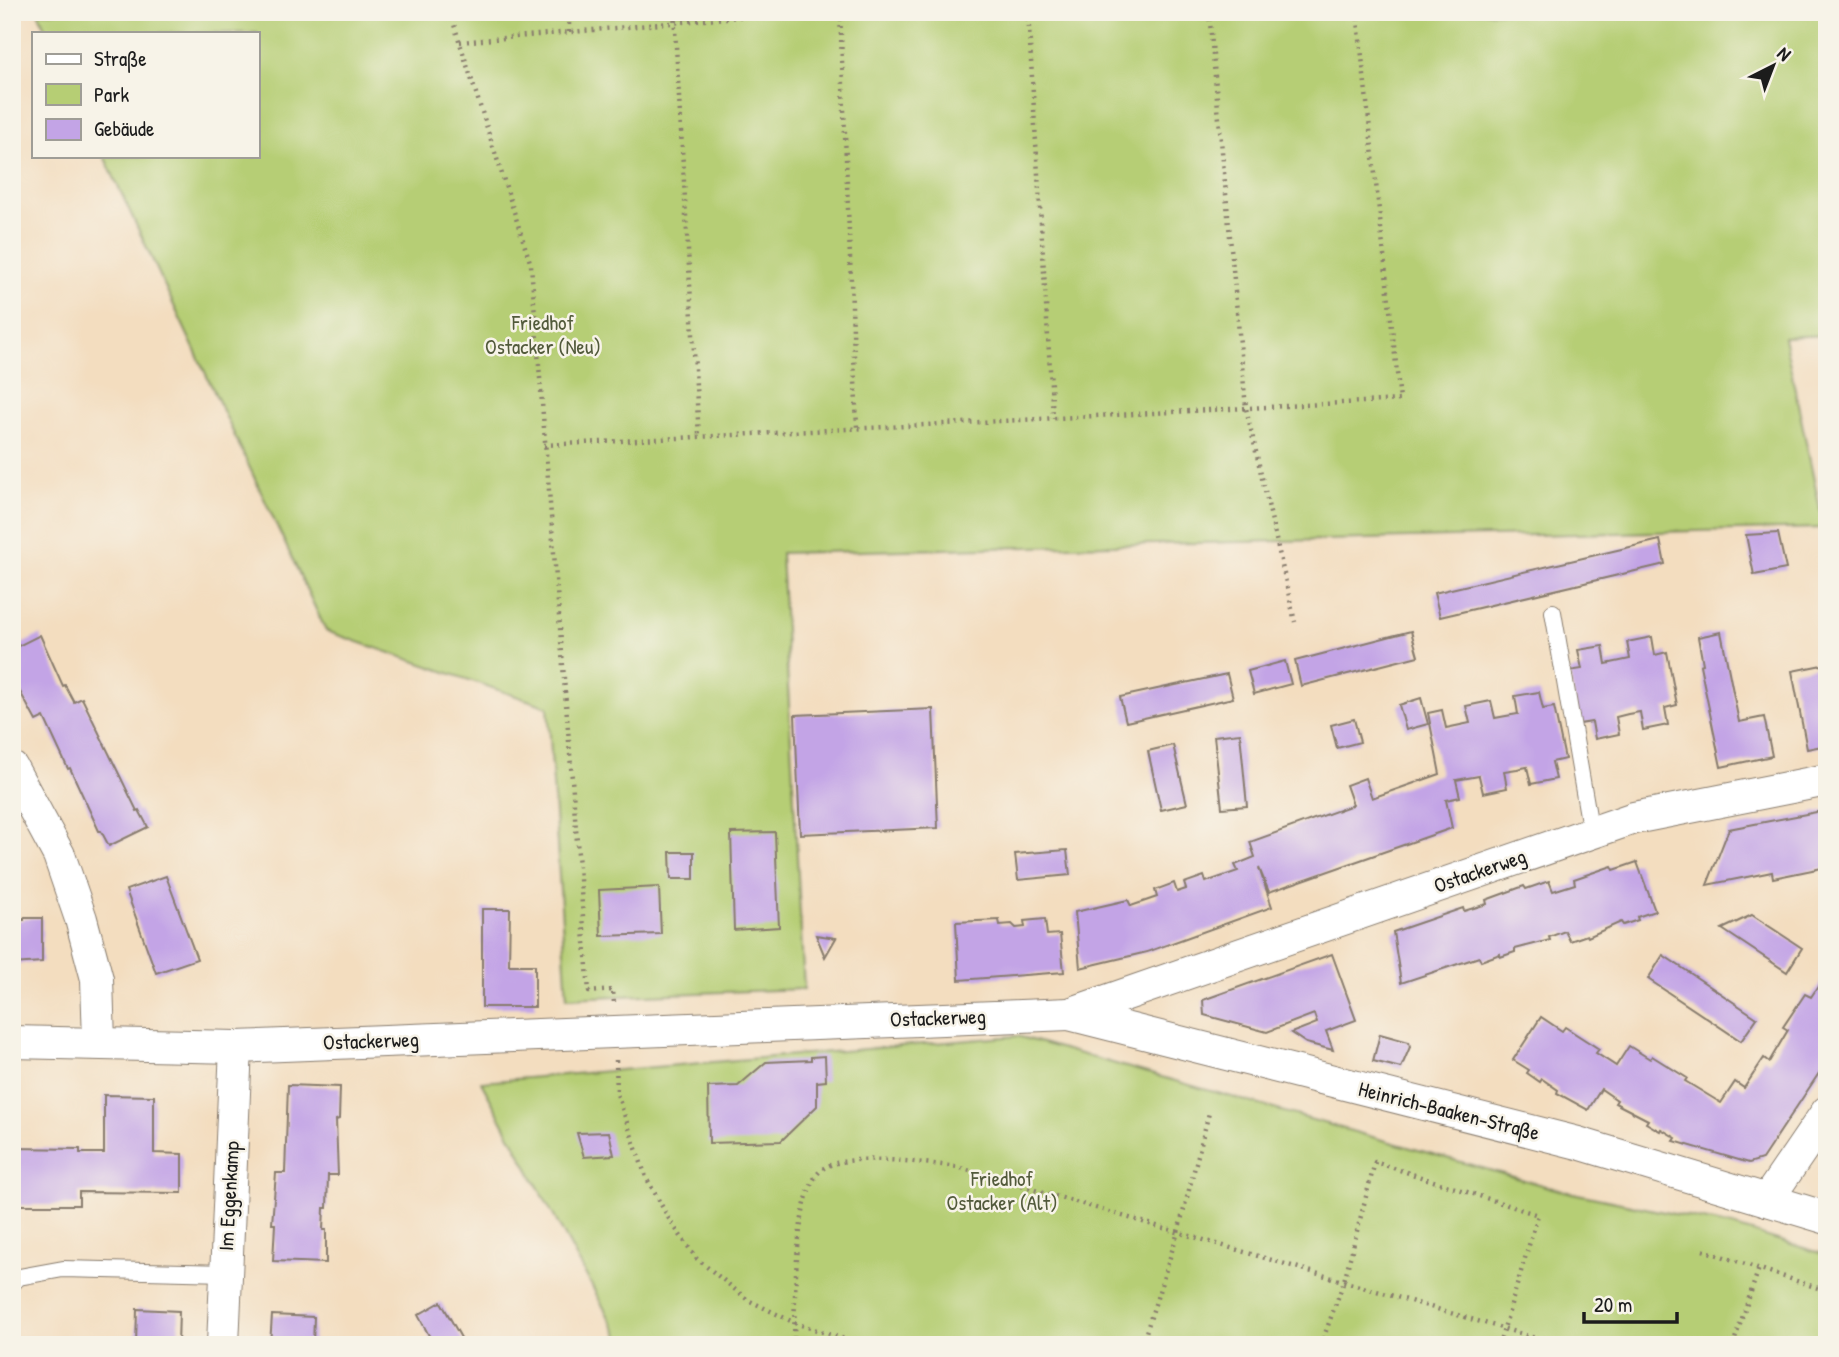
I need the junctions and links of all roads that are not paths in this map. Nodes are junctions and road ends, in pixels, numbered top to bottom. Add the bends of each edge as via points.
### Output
1 (1553, 612) dead end
2 (12, 768) edge
3 (1827, 780) edge
4 (1591, 833) junction
5 (1069, 1014) junction
6 (12, 1042) edge
7 (99, 1042) junction
8 (236, 1047) junction
9 (1827, 1112) edge
10 (1767, 1200) junction
11 (1827, 1218) edge
12 (226, 1272) junction
13 (12, 1284) edge
14 (223, 1345) edge

1 - 4 lane
2 - 7 street via 59,856 81,919 97,979
3 - 4 street, Ostackerweg via 1634,818
4 - 5 street, Ostackerweg
5 - 8 street, Ostackerweg
5 - 10 street, Heinrich-Baaken-Straße via 1578,1143
6 - 7 street, Ostackerweg
7 - 8 street, Ostackerweg
8 - 12 street, Im Eggenkamp
9 - 10 street
10 - 11 street, Heinrich-Baaken-Straße
12 - 13 lane via 63,1269 19,1277
12 - 14 street, Im Eggenkamp

